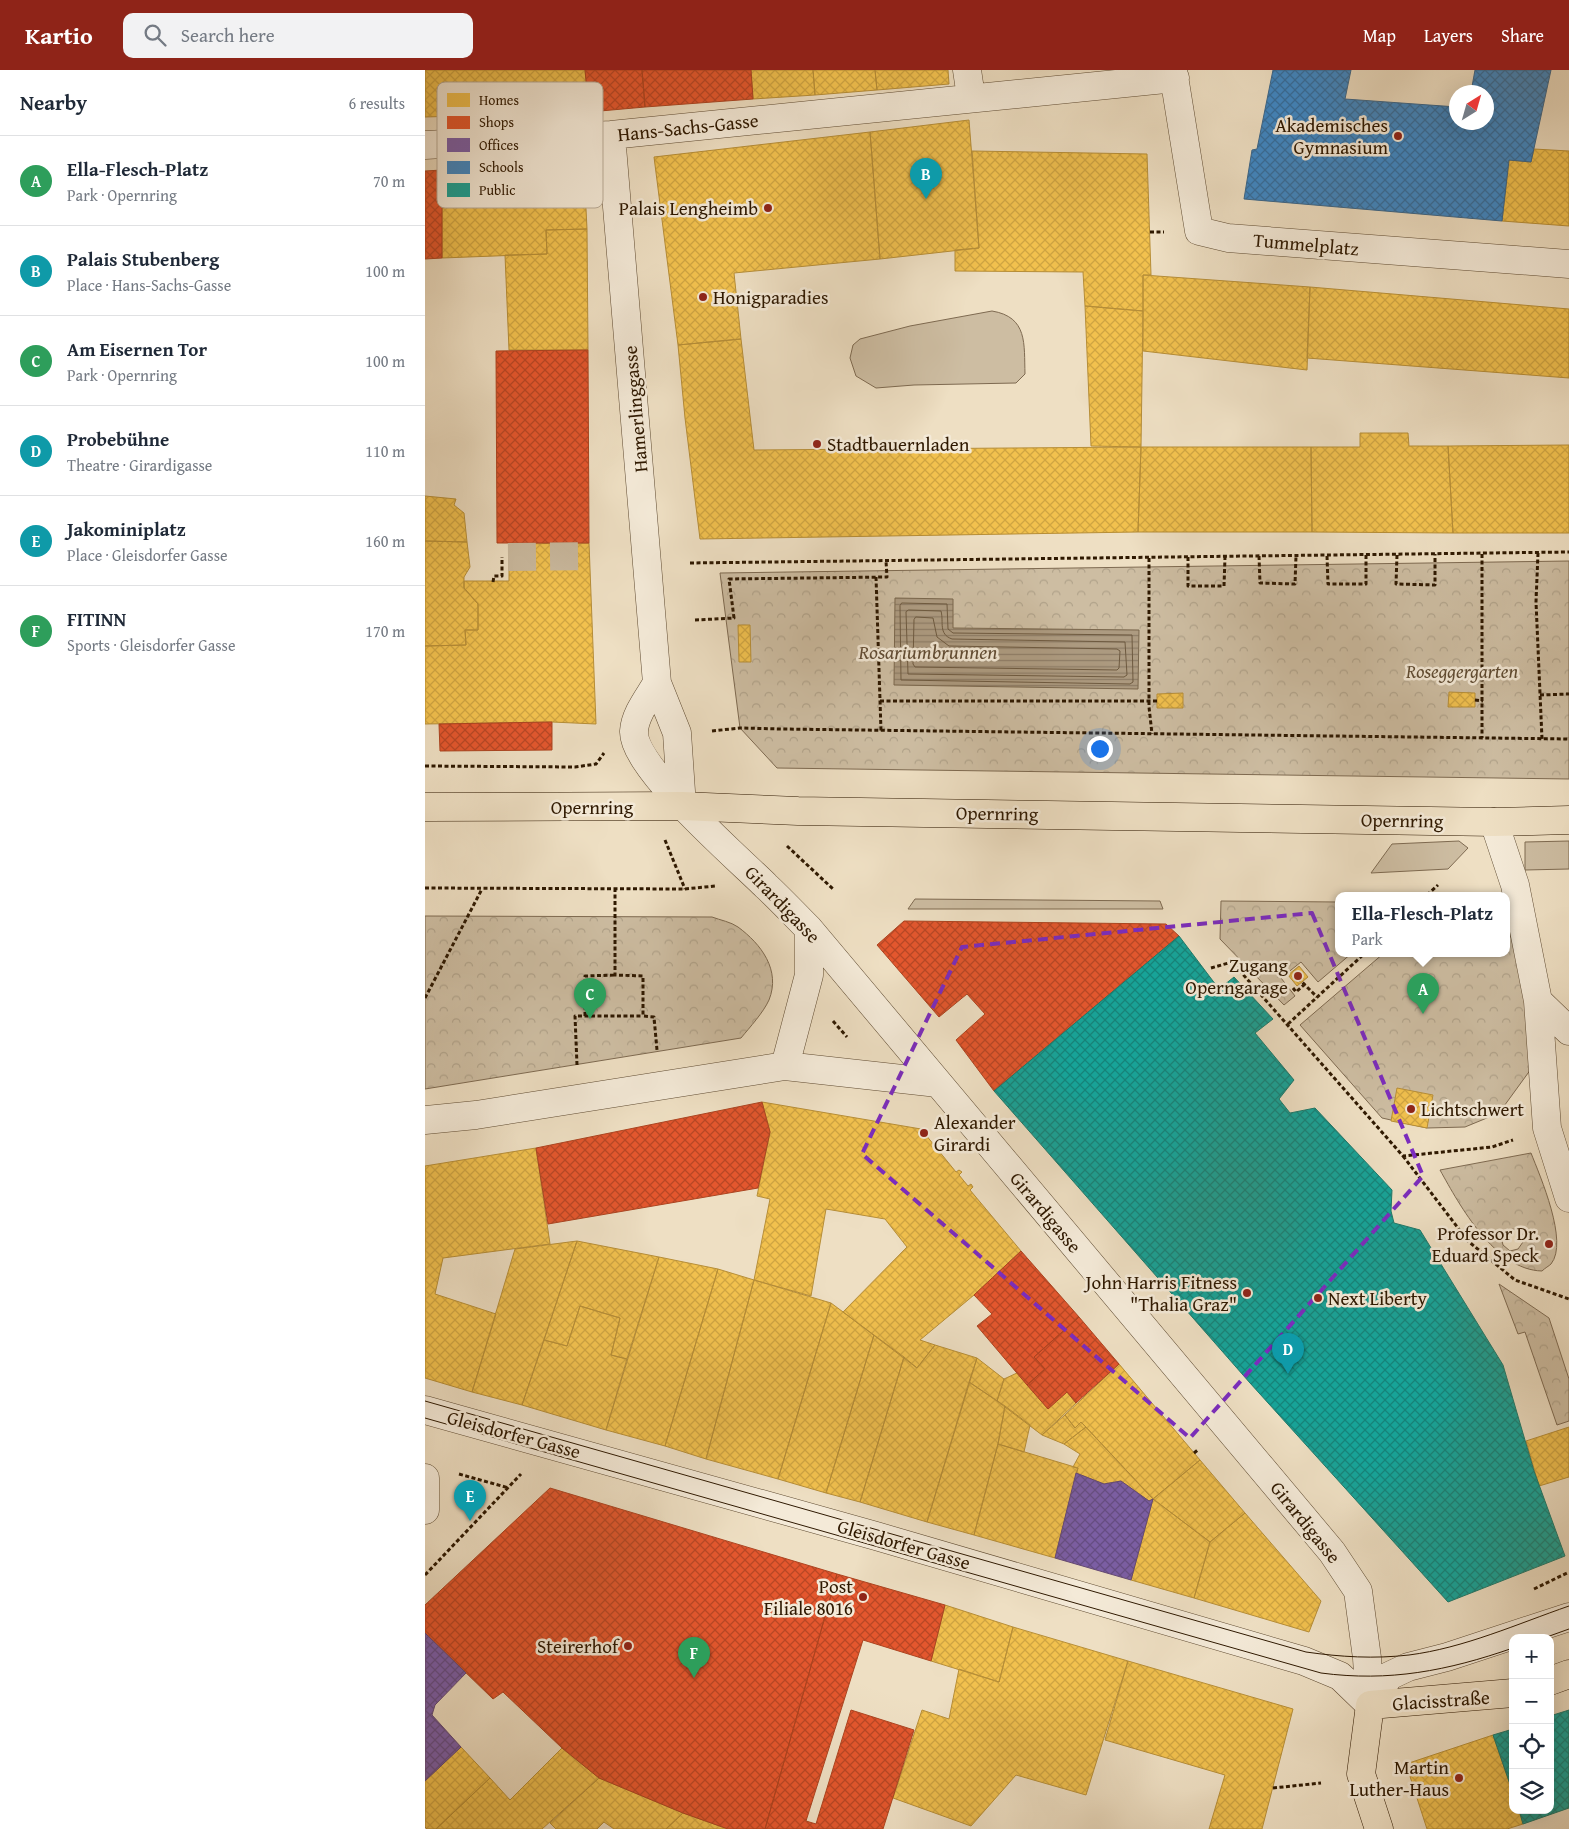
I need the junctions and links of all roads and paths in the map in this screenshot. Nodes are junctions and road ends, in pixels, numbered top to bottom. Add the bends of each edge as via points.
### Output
1 (967, 70) edge
2 (1174, 74) edge
3 (961, 98) junction
4 (603, 135) edge
5 (611, 135) junction
6 (1569, 264) edge
7 (1537, 552) junction
8 (1569, 552) edge
9 (1397, 554) junction
10 (1435, 554) junction
11 (1482, 554) junction
12 (1366, 555) junction
13 (1259, 556) junction
14 (1296, 556) junction
15 (1327, 556) junction
16 (502, 557) dead end
17 (1187, 557) junction
18 (1225, 557) junction
19 (1149, 558) junction
20 (886, 561) junction
21 (690, 563) dead end
22 (876, 577) junction
23 (493, 582) dead end
24 (695, 620) dead end
25 (657, 683) junction
26 (1569, 694) edge
27 (1540, 695) junction
28 (1475, 700) dead end
29 (1483, 700) junction
30 (880, 701) junction
31 (1149, 701) junction
32 (1157, 701) dead end
33 (881, 731) junction
34 (705, 732) dead end
35 (1152, 734) junction
36 (1482, 738) junction
37 (1542, 739) junction
38 (1569, 739) edge
39 (604, 747) dead end
40 (425, 766) edge
41 (682, 806) junction
42 (425, 807) edge
43 (1569, 820) edge
44 (1494, 822) junction
45 (668, 847) dead end
46 (797, 856) dead end
47 (1438, 884) dead end
48 (724, 885) dead end
49 (425, 888) edge
50 (615, 888) junction
51 (482, 889) junction
52 (685, 889) junction
53 (833, 889) dead end
54 (1430, 892) edge
55 (809, 929) junction
56 (1361, 957) edge
57 (1211, 968) dead end
58 (615, 976) junction
59 (1298, 978) dead end
60 (1305, 984) junction
61 (1293, 988) dead end
62 (1317, 997) junction
63 (425, 998) edge
64 (1538, 1001) junction
65 (585, 1016) junction
66 (643, 1016) junction
67 (832, 1019) dead end
68 (1288, 1024) junction
69 (1569, 1031) edge
70 (849, 1040) dead end
71 (658, 1054) dead end
72 (577, 1066) dead end
73 (785, 1066) junction
74 (938, 1083) junction
75 (425, 1120) edge
76 (1547, 1128) junction
77 (1403, 1156) junction
78 (1569, 1198) edge
79 (1569, 1299) edge
80 (425, 1410) edge
81 (531, 1439) junction
82 (1199, 1449) dead end
83 (1194, 1452) dead end
84 (453, 1472) dead end
85 (425, 1478) edge
86 (509, 1488) junction
87 (425, 1510) edge
88 (425, 1575) edge
89 (1569, 1617) edge
90 (1304, 1661) junction
91 (1408, 1667) junction
92 (1368, 1668) junction
93 (1569, 1674) edge
94 (1554, 1680) edge
95 (1509, 1693) edge
96 (1370, 1705) junction
97 (1321, 1783) dead end
98 (1273, 1788) dead end
99 (1379, 1829) edge

1 - 3 street
2 - 3 street, Tummelplatz
2 - 6 street, Tummelplatz via 1199,231 1228,238
3 - 5 street, Hans-Sachs-Gasse
4 - 5 street, Hans-Sachs-Gasse
5 - 25 street, Hamerlinggasse
7 - 8 path
7 - 11 path
7 - 27 path
9 - 10 path
9 - 10 path via 1397,584 1435,586
9 - 12 path
10 - 11 path
11 - 29 path
12 - 15 path
12 - 15 path via 1367,584 1328,584
13 - 14 path
13 - 14 path via 1260,583 1295,584
13 - 18 path
14 - 15 path
16 - 23 path via 502,576 494,576
17 - 18 path
17 - 18 path via 1188,586 1224,586
17 - 19 path
19 - 20 path
19 - 31 path
20 - 21 path
20 - 22 path via 887,577
22 - 24 path via 729,579 734,618
22 - 30 path
25 - 41 street, Hamerlinggasse via 677,734
25 - 41 street via 634,732 639,749
26 - 27 path
27 - 37 path
28 - 29 path
29 - 36 path
30 - 31 path
30 - 33 path
31 - 32 path
31 - 35 path
33 - 34 path via 739,728
33 - 35 path
35 - 36 path
36 - 37 path
37 - 38 path
39 - 40 path via 604,753 596,764 575,767
41 - 42 main road, Opernring
41 - 44 main road, Opernring via 798,811
41 - 55 street, Girardigasse
43 - 44 main road, Opernring
44 - 64 street via 1515,885
45 - 52 path
46 - 53 path
47 - 54 path
48 - 52 path
49 - 51 path
50 - 51 path
50 - 52 path
50 - 58 path
51 - 63 path
55 - 73 street via 809,975
55 - 74 street, Girardigasse
56 - 62 path
57 - 68 path via 1232,962
58 - 65 path via 585,976
58 - 66 path via 643,976
59 - 60 path
60 - 61 path via 1296,992
60 - 62 path
62 - 68 path
64 - 69 street
64 - 76 street
65 - 66 path
65 - 72 path via 575,1016
66 - 71 path via 655,1017
67 - 70 path
68 - 77 path
73 - 74 street
73 - 75 street via 476,1115
74 - 92 street, Girardigasse via 1332,1552 1358,1591
76 - 77 path via 1492,1147
76 - 78 street
77 - 79 path via 1468,1241 1515,1280
80 - 81 street, Gleisdorfer Gasse
81 - 86 path via 521,1475
81 - 90 street, Gleisdorfer Gasse
82 - 83 path
84 - 86 path
85 - 87 street
86 - 88 path
89 - 91 street via 1447,1658
90 - 92 street
90 - 96 street, Gleisdorfer Gasse via 1341,1676
91 - 92 street
91 - 96 street via 1389,1676
92 - 96 street, Girardigasse
93 - 94 main road
95 - 96 main road, Glacisstraße
96 - 99 main road via 1361,1774
97 - 98 path

